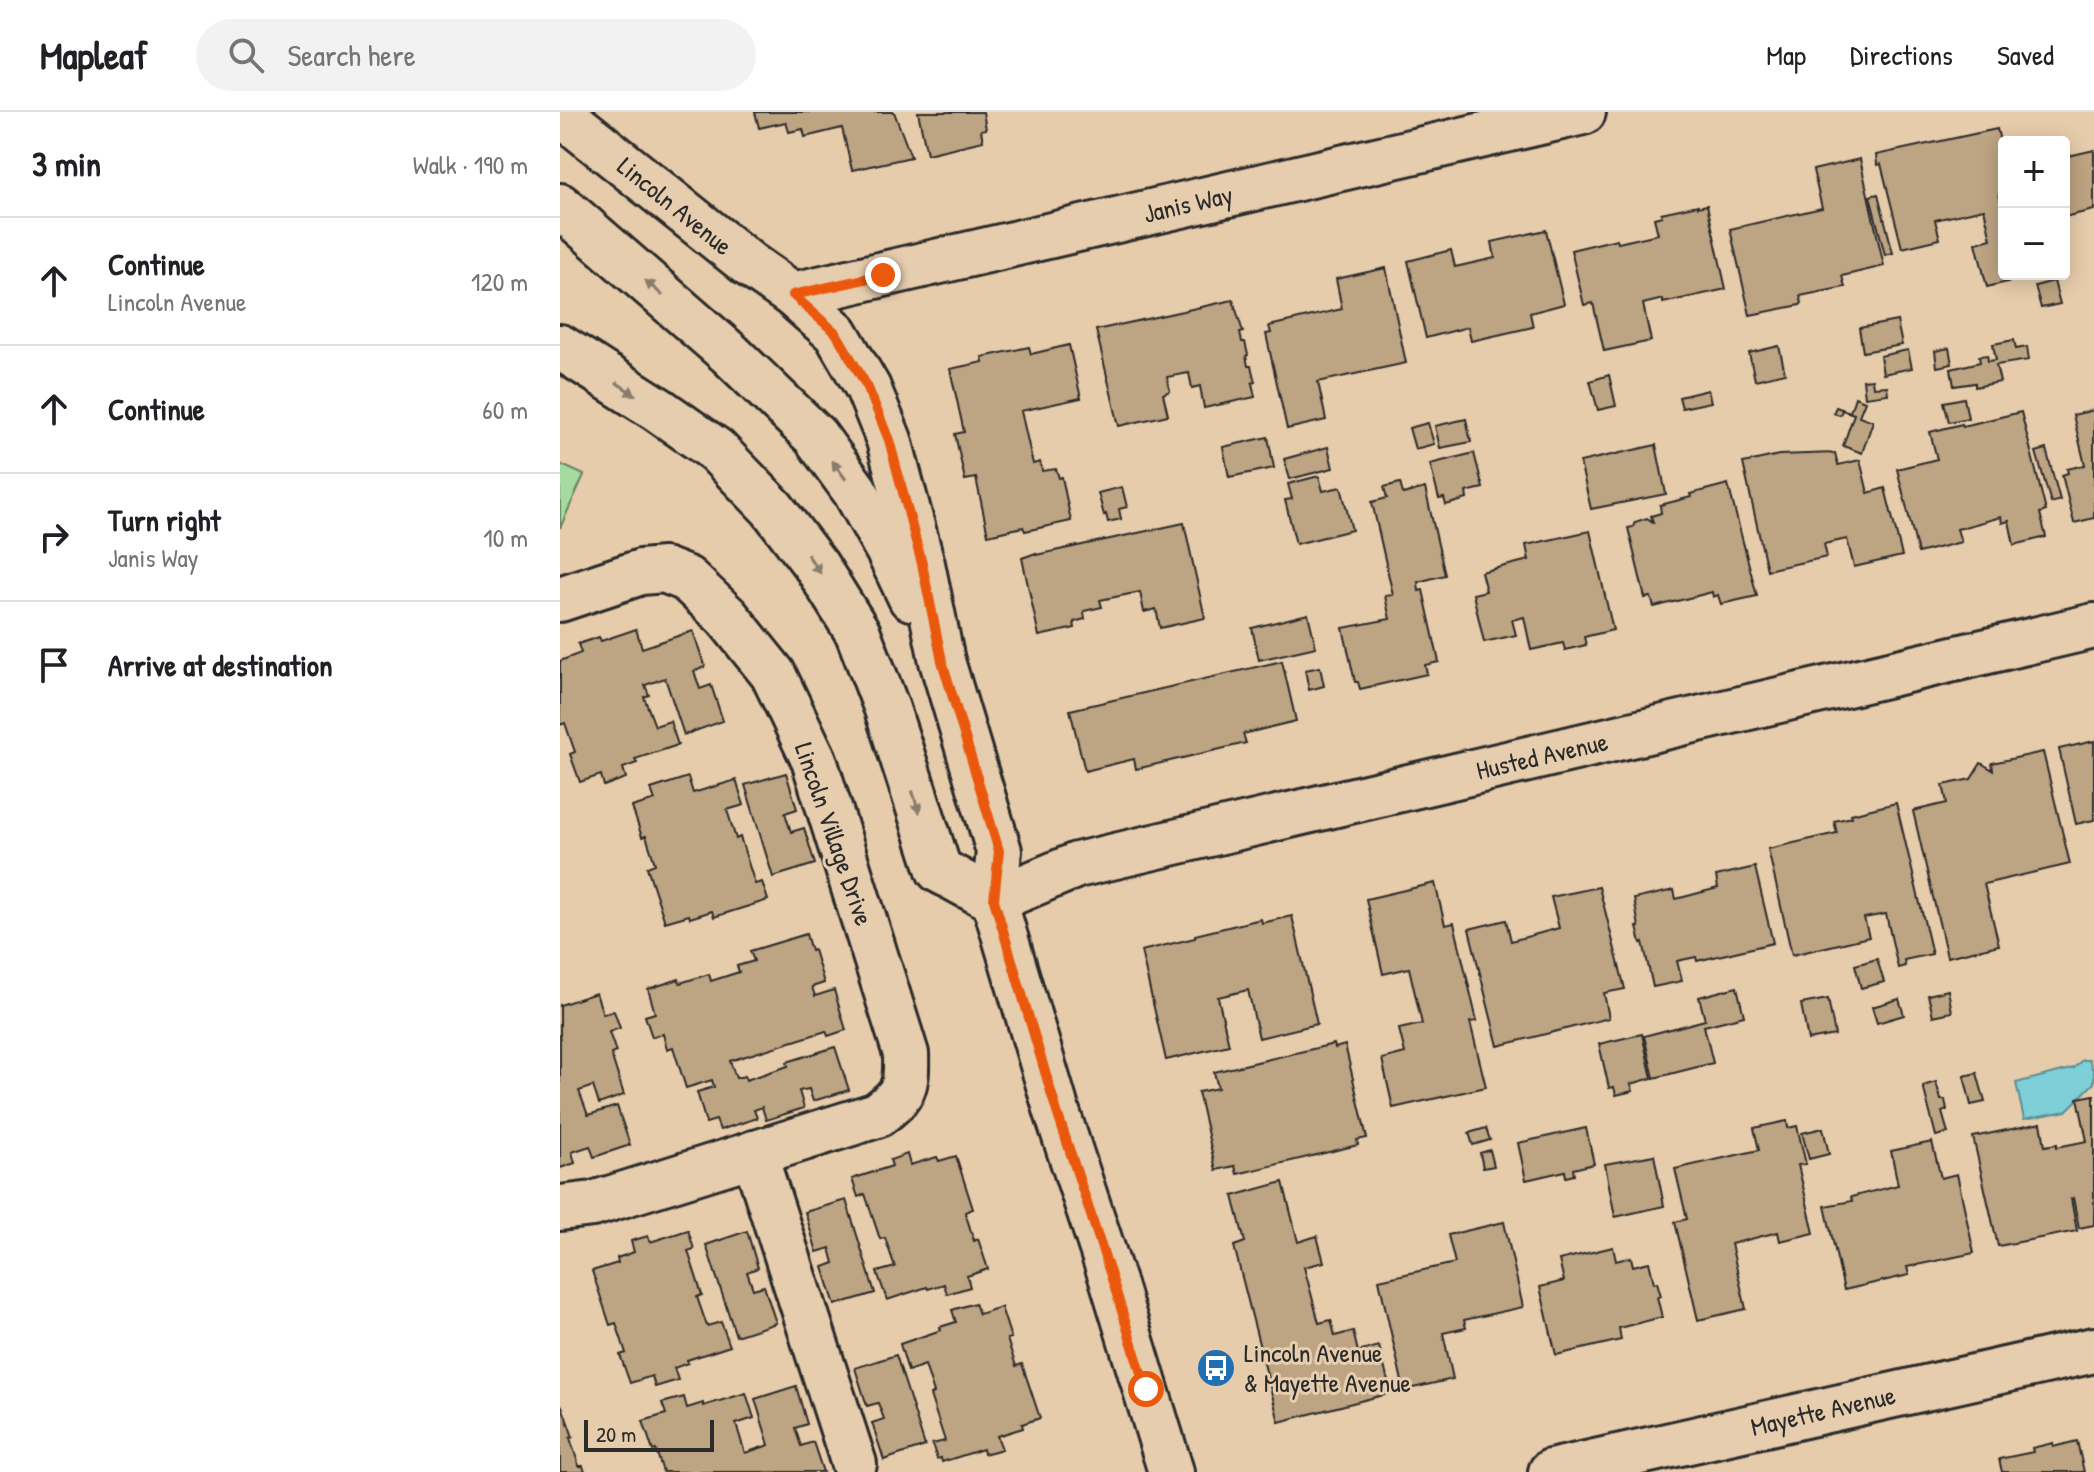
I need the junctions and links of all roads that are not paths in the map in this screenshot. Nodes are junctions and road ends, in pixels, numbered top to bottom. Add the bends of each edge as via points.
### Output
1 (1583, 112) edge
2 (560, 113) edge
3 (560, 206) edge
4 (793, 295) junction
5 (560, 347) edge
6 (560, 599) edge
7 (2094, 626) edge
8 (942, 661) junction
9 (994, 900) junction
10 (754, 1153) junction
11 (560, 1208) edge
12 (2094, 1350) edge
13 (854, 1464) dead end
14 (1171, 1472) edge
15 (1551, 1472) edge

1 - 4 street, Janis Way
2 - 4 street, Lincoln Avenue
8 -> 3 street via 855,491 815,436
4 - 8 street, Lincoln Avenue via 836,333 868,388 889,440
5 -> 9 street via 716,450 772,508 858,633 939,870
6 - 10 street, Lincoln Village Drive via 641,572 664,570 687,579 727,617 773,674 814,760 906,1054 907,1079 896,1101 877,1115
7 - 9 street, Husted Avenue via 1077,865
8 - 9 street via 999,851
9 - 14 street
10 - 11 street, Lincoln Village Drive via 593,1204
10 - 13 street
12 - 15 street, Mayette Avenue

